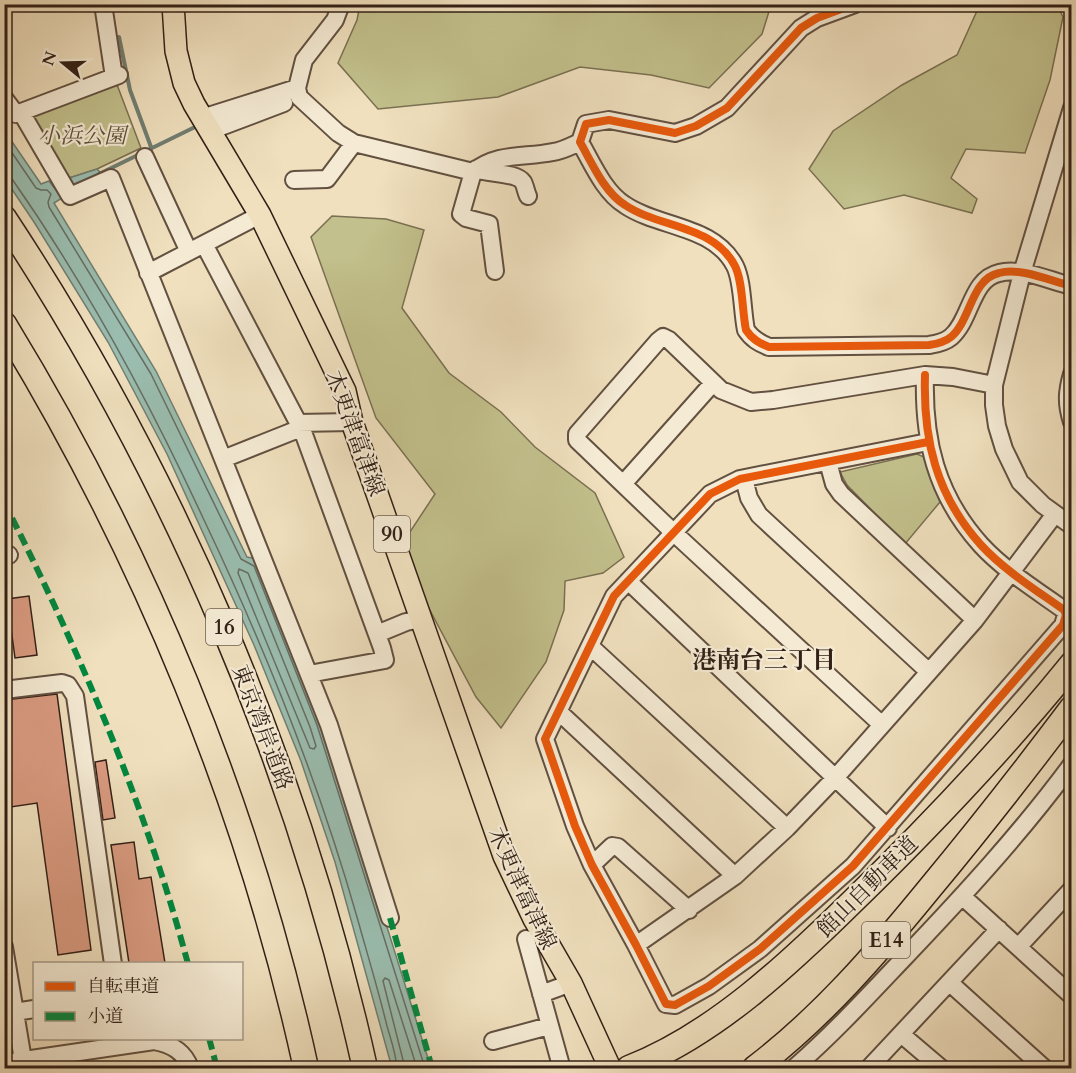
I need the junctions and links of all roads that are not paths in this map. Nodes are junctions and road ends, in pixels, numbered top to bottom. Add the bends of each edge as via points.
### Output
1 (103, 4) edge
2 (173, 4) edge
3 (341, 4) edge
4 (855, 4) edge
5 (298, 92) junction
6 (4, 98) edge
7 (1071, 108) edge
8 (21, 112) junction
9 (206, 124) junction
10 (1068, 130) edge
11 (580, 142) junction
12 (354, 143) junction
13 (145, 157) dead end
14 (475, 170) junction
15 (294, 180) dead end
16 (528, 196) dead end
17 (260, 215) junction
18 (4, 218) edge
19 (204, 244) junction
20 (189, 252) junction
21 (495, 271) dead end
22 (148, 273) junction
23 (1022, 273) junction
24 (1071, 286) edge
25 (4, 324) edge
26 (1071, 374) edge
27 (925, 375) junction
28 (713, 383) junction
29 (994, 385) junction
30 (352, 422) junction
31 (1071, 422) edge
32 (300, 426) junction
33 (928, 442) junction
34 (223, 459) junction
35 (828, 462) junction
36 (744, 479) junction
37 (623, 484) junction
38 (1055, 514) junction
39 (1071, 526) edge
40 (674, 532) junction
41 (1012, 573) junction
42 (628, 581) junction
43 (1069, 614) edge
44 (422, 619) junction
45 (975, 620) junction
46 (377, 634) junction
47 (590, 646) junction
48 (1071, 664) edge
49 (929, 672) junction
50 (309, 674) junction
51 (4, 690) edge
52 (1071, 708) edge
53 (559, 712) junction
54 (882, 725) junction
55 (1071, 764) edge
56 (836, 777) junction
57 (787, 828) junction
58 (888, 828) junction
59 (592, 866) junction
60 (735, 876) junction
61 (1071, 889) edge
62 (963, 897) junction
63 (689, 910) junction
64 (390, 918) dead end
65 (999, 929) junction
66 (526, 939) dead end
67 (636, 945) junction
68 (1019, 946) junction
69 (4, 947) edge
70 (113, 962) edge
71 (6, 965) edge
72 (571, 982) junction
73 (950, 982) junction
74 (1069, 988) edge
75 (541, 994) junction
76 (33, 1009) edge
77 (15, 1012) junction
78 (549, 1026) junction
79 (901, 1034) junction
80 (493, 1041) dead end
81 (23, 1060) junction
82 (560, 1062) dead end
83 (4, 1063) edge
84 (637, 1065) edge
85 (190, 1068) edge
86 (306, 1068) edge
87 (365, 1068) edge
88 (610, 1068) edge
89 (755, 1068) edge
90 (794, 1068) edge
91 (869, 1068) edge
92 (941, 1068) edge
93 (1044, 1068) edge

1 - 8 street via 117,76
2 - 9 main road, 木更津富津線 / 90 via 176,51 184,83
3 - 5 street via 335,20 304,60
4 - 11 street via 801,28 727,108 696,126 675,133 599,120 585,124
5 - 9 street
5 - 12 street via 338,133
6 - 8 street via 16,114
7 - 10 street
8 - 22 street via 70,196 111,178
9 - 17 main road, 木更津富津線 / 90
10 - 23 street
11 - 14 street via 555,152 496,158
11 - 23 street via 613,196 625,206 715,243 735,265 746,330 769,347 940,343 950,339 959,327 983,281 1001,272
12 - 14 street
12 - 15 street via 327,179
13 - 20 street
14 - 16 street via 515,176 523,182
14 - 21 street via 461,214 489,224
17 - 19 street
17 - 30 main road, 木更津富津線 / 90 via 345,392
18 - 87 highway, 東京湾岸道路 / 16 via 51,289 126,422 230,641 300,830
19 - 20 street
19 - 32 street
20 - 22 street
22 - 34 street
23 - 24 street
23 - 29 street
25 - 86 highway, 16 via 89,474 183,675 264,904
26 - 31 street via 1067,406
27 - 28 street via 751,402
27 - 29 street
27 - 33 street
28 - 37 street
28 - 37 street via 669,340 663,337 650,349 577,434 577,440
29 - 38 street via 994,405 1004,449 1020,482
30 - 32 street
30 - 44 main road, 木更津富津線 / 90
32 - 34 street
32 - 46 street
33 - 35 street
33 - 41 street via 936,472 964,524
34 - 50 street
35 - 36 street
35 - 45 street via 841,494
36 - 40 street via 710,494
36 - 49 street via 759,515
37 - 40 street
38 - 39 street
38 - 41 street
40 - 42 street
40 - 54 street
41 - 43 street
41 - 45 street
42 - 47 street via 614,596
42 - 56 street
43 - 58 street
44 - 46 street
44 - 72 main road, 木更津富津線 / 90 via 504,856 534,919
45 - 49 street
46 - 50 street via 385,660
47 - 53 street
47 - 57 street
48 - 84 highway, 館山自動車道 / E14 via 1030,716 943,810 828,926 735,1006 695,1035
49 - 54 street
50 - 64 street
51 - 70 street via 62,683 75,696
52 - 89 highway, 館山自動車道 / E14 via 899,926 844,988
53 - 59 street via 545,738
53 - 60 street
54 - 56 street
55 - 62 street via 1034,815
56 - 57 street
56 - 58 street
57 - 60 street
58 - 67 street via 853,866 760,949 675,1005 666,1004
59 - 63 street via 612,846 618,847
59 - 67 street
60 - 63 street
61 - 68 street
62 - 65 street
62 - 90 street via 822,1044
63 - 67 street
65 - 68 street
65 - 73 street
66 - 75 street
68 - 74 street
69 - 71 street
71 - 77 street
72 - 75 street
72 - 88 main road, 木更津富津線 / 90
73 - 79 street
73 - 93 street
75 - 78 street
76 - 77 street
77 - 81 street
78 - 80 street
78 - 82 street
79 - 91 street
79 - 92 street
81 - 83 street
81 - 85 street via 154,1041 179,1050

